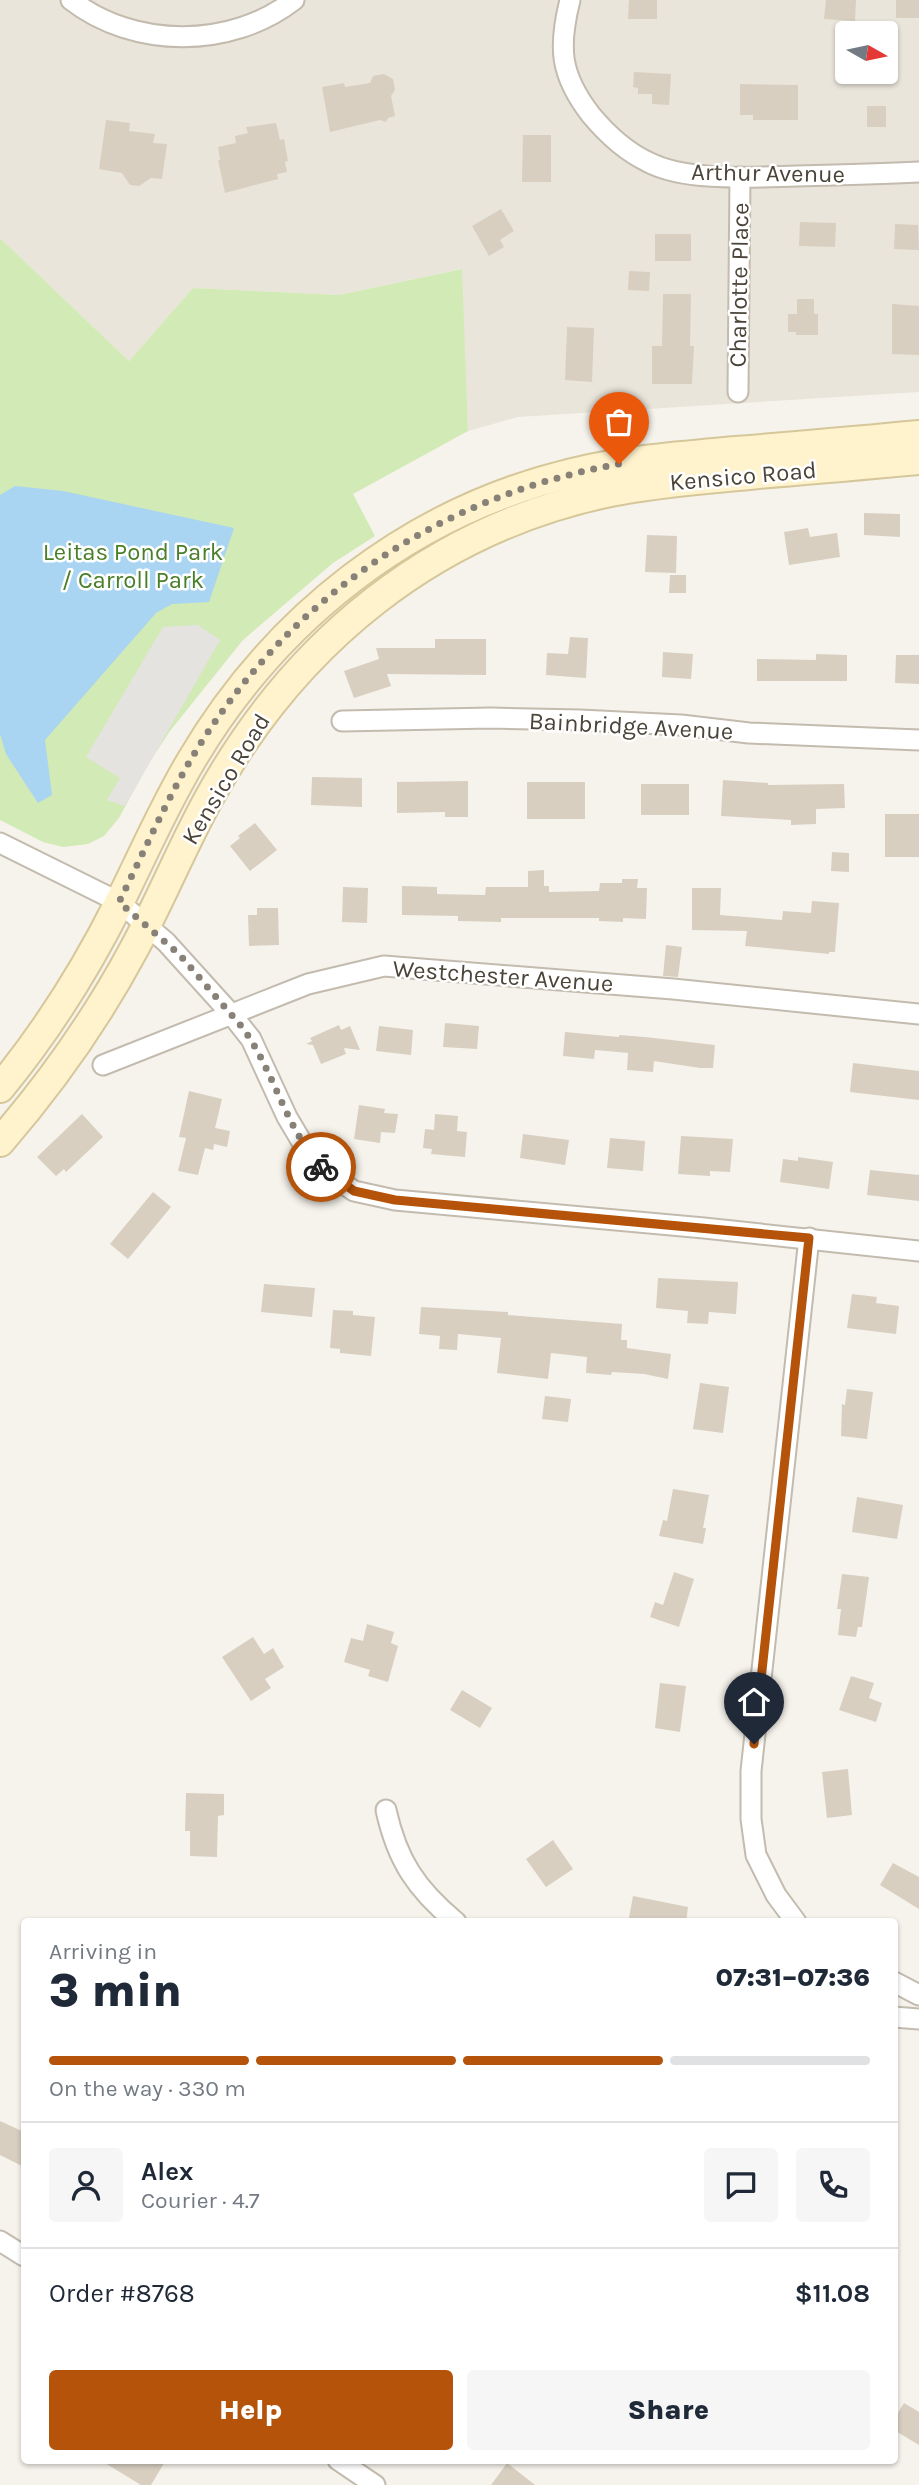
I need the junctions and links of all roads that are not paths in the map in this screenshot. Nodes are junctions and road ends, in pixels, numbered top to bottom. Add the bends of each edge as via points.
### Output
1 (71, 0) edge
2 (294, 0) edge
3 (570, 0) edge
4 (919, 172) edge
5 (740, 177) junction
6 (738, 392) dead end
7 (919, 435) edge
8 (919, 460) edge
9 (342, 721) dead end
10 (919, 740) edge
11 (0, 843) edge
12 (133, 914) junction
13 (919, 1014) edge
14 (232, 1015) junction
15 (103, 1065) dead end
16 (0, 1088) edge
17 (0, 1142) edge
18 (809, 1238) junction
19 (919, 1251) edge
20 (386, 1810) dead end
21 (452, 1918) edge
22 (793, 1918) edge
23 (898, 1984) edge
24 (919, 1995) edge
25 (898, 2017) edge
26 (919, 2019) edge
27 (0, 2241) edge
28 (21, 2254) edge
29 (344, 2464) edge
30 (375, 2485) edge

1 - 2 street via 119,27 166,37 206,37 244,27
3 - 5 street, Arthur Avenue via 563,32 564,65 578,98 596,121 649,163 692,174
4 - 5 street, Arthur Avenue
5 - 6 street, Charlotte Place
7 - 12 street, Kensico Road via 596,468 494,498 408,540 359,572 304,618 239,688 186,768
8 - 12 street, Kensico Road via 679,482 609,493 517,519 432,562 338,631 273,700
9 - 10 street, Bainbridge Avenue via 592,720
11 - 12 street
12 - 14 street via 179,954
12 - 16 street, Kensico Road
12 - 17 street, Kensico Road via 106,998
13 - 14 street, Westchester Avenue via 384,967 308,984
14 - 15 street, Westchester Avenue
14 - 18 street via 251,1040 306,1149 324,1170 354,1191 395,1200
18 - 19 street
18 - 22 street via 751,1771 756,1855
20 - 21 street via 393,1838 414,1882
23 - 24 street
25 - 26 street
27 - 28 street
29 - 30 street

